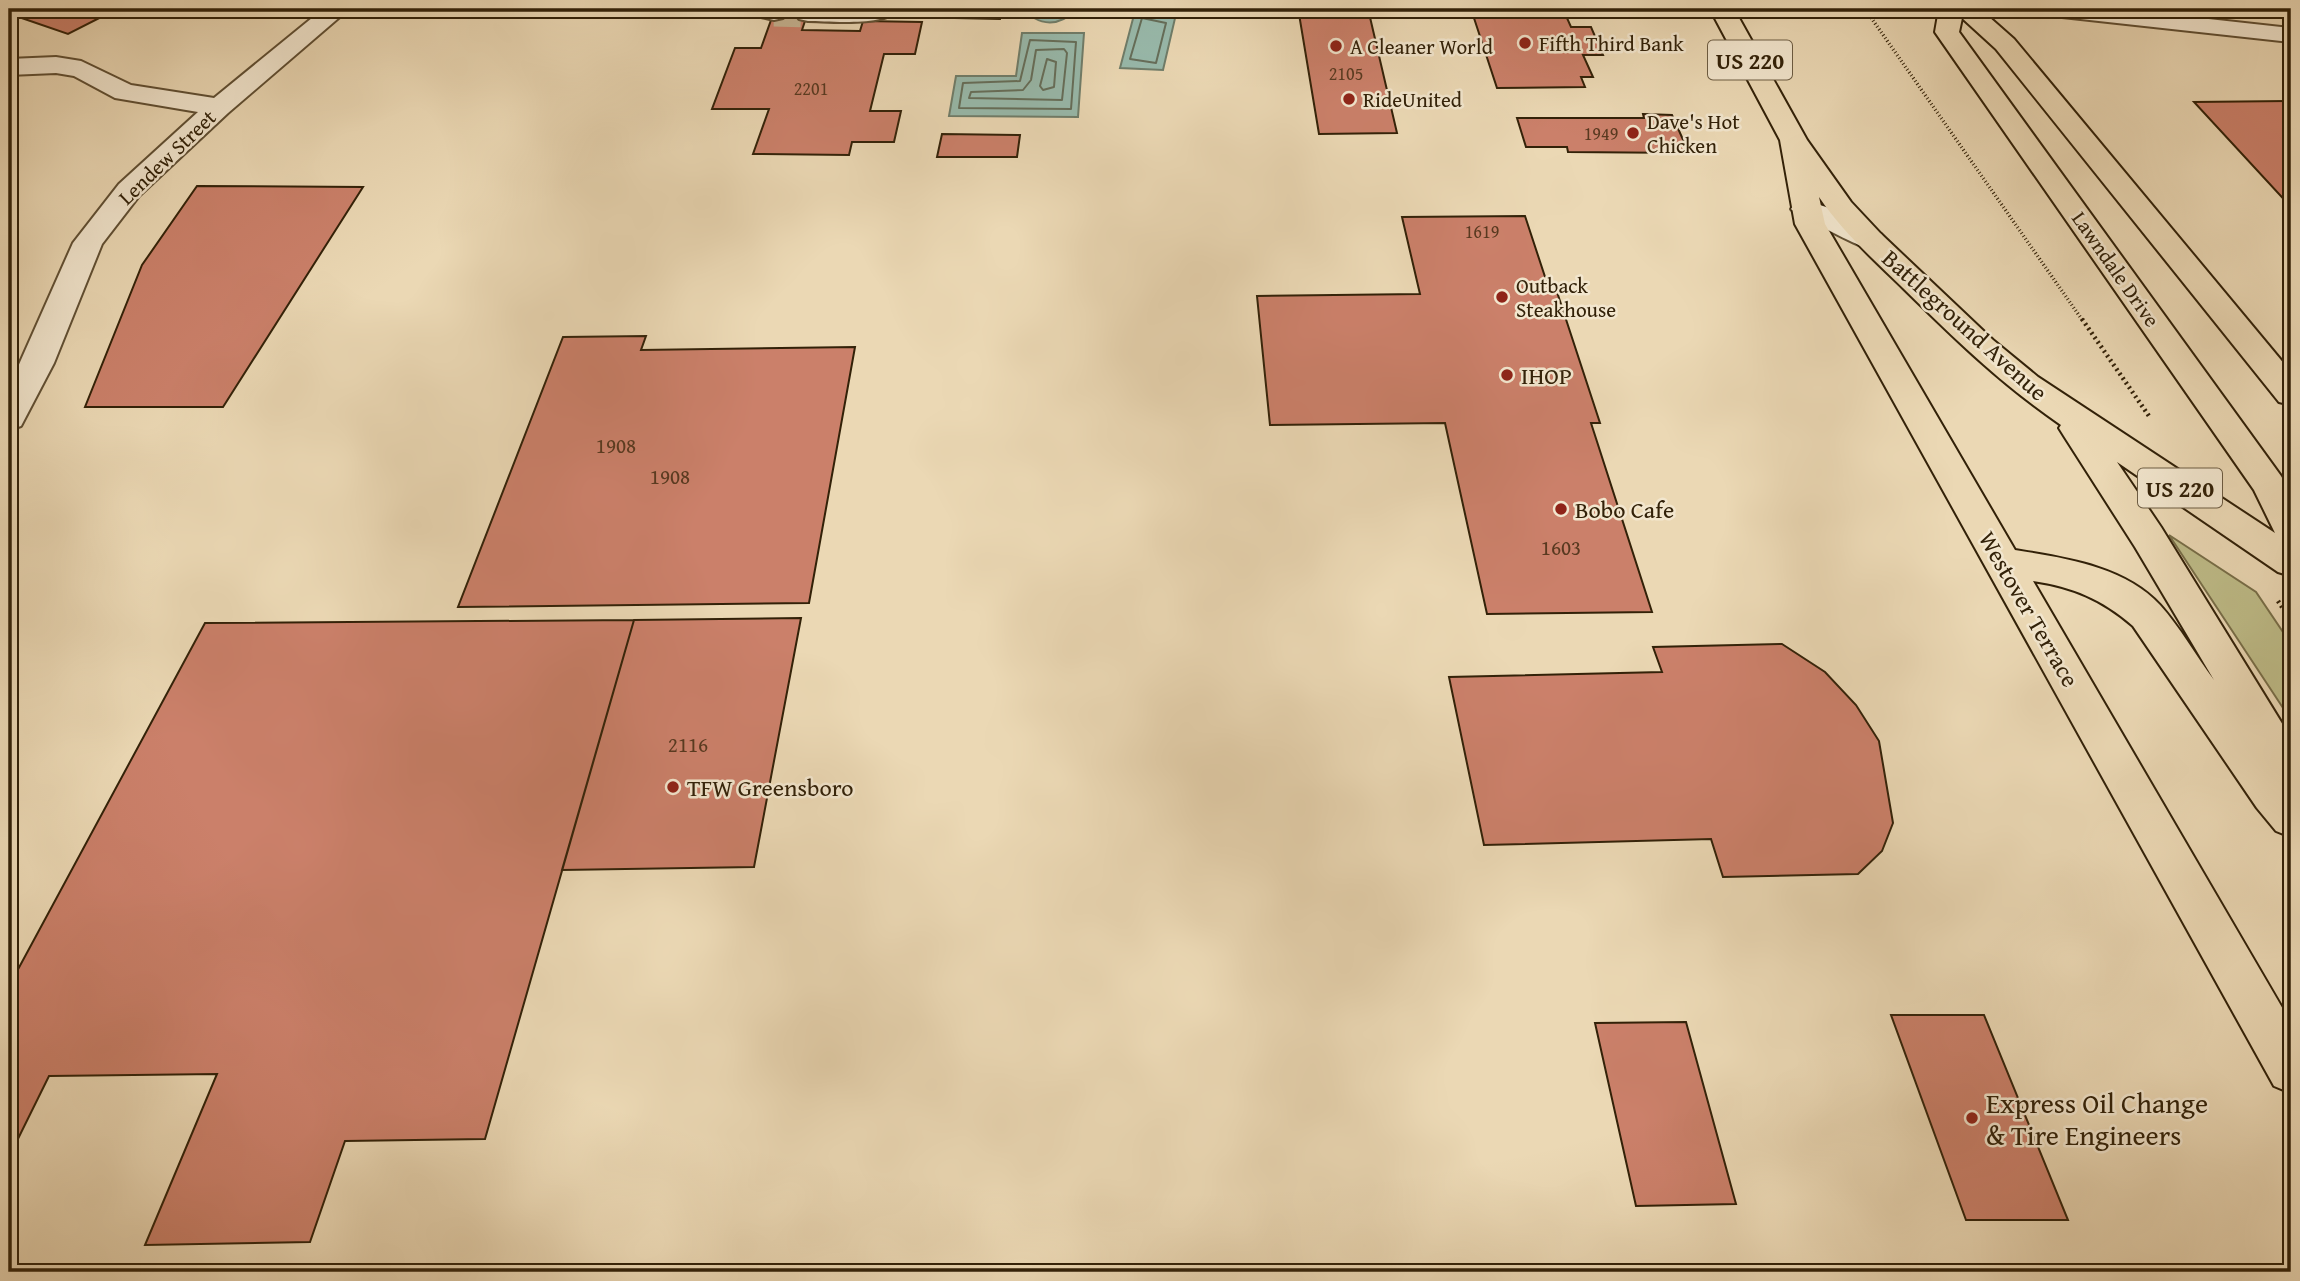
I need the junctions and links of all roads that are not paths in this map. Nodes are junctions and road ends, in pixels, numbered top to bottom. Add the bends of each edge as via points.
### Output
1 (337, 9) edge
2 (887, 9) edge
3 (1722, 9) edge
4 (1951, 9) edge
5 (1966, 9) edge
6 (2053, 9) edge
7 (808, 15) dead end
8 (2291, 35) edge
9 (9, 67) edge
10 (219, 107) junction
11 (1794, 140) junction
12 (1805, 209) junction
13 (1871, 240) junction
14 (2291, 394) edge
15 (2067, 415) junction
16 (9, 418) edge
17 (2291, 529) edge
18 (2002, 562) junction
19 (2291, 562) edge
20 (2291, 774) edge
21 (2291, 818) edge
22 (2291, 1069) edge

1 - 10 street, Lendew Street
2 - 7 street via 870,14
3 - 11 main road, Battleground Avenue / US 220
4 - 17 main road, Lawndale Drive via 1947,32 2269,485
5 - 14 main road via 2005,44
6 - 8 street
9 - 10 street via 81,69 124,92
10 - 16 street, Lendew Street via 129,190 88,243 38,363
11 - 12 main road, Westover Terrace
11 - 13 main road, Battleground Avenue / US 220 via 1841,208
12 - 13 street
12 - 18 main road, Westover Terrace
13 - 15 main road, Battleground Avenue / US 220 via 1982,347
15 - 19 main road, Battleground Avenue / US 220
15 - 20 main road via 2148,537
18 - 21 main road via 2095,579 2124,594 2146,615
18 - 22 main road, Westover Terrace

